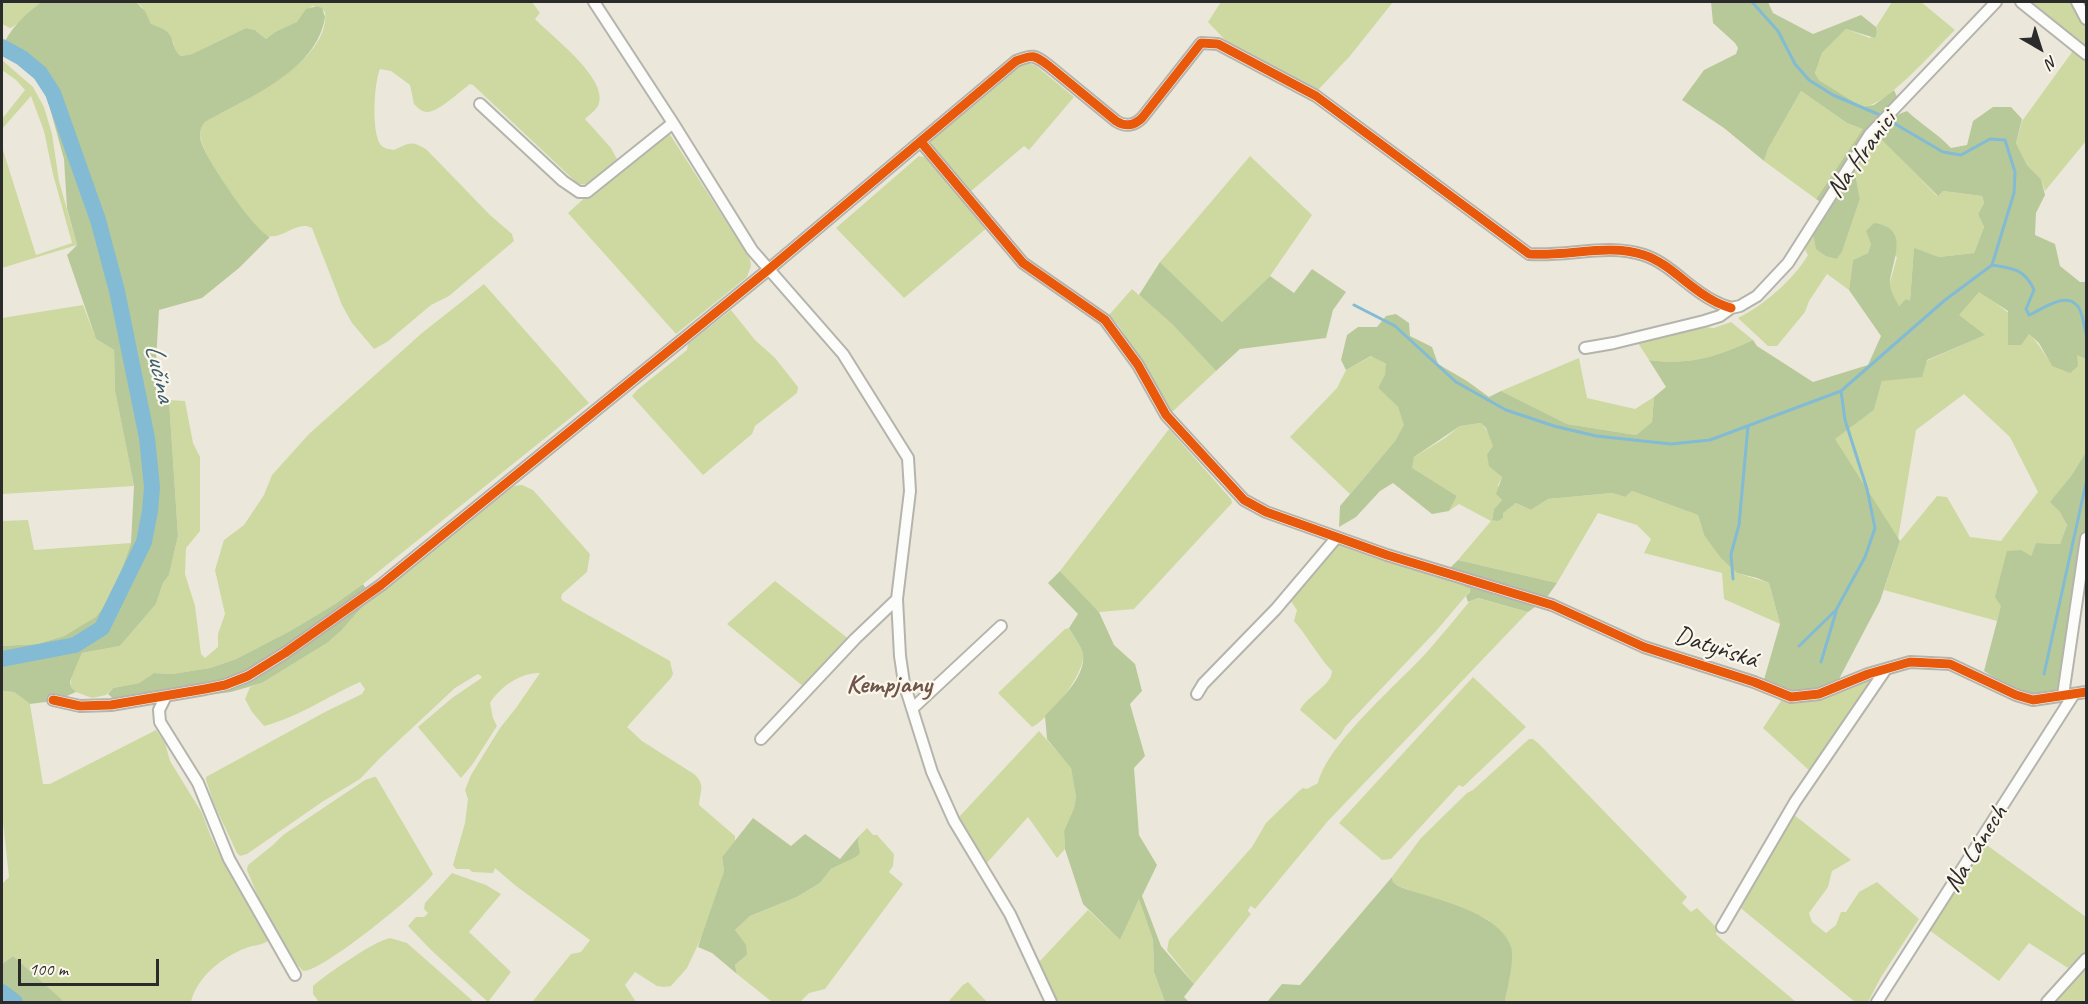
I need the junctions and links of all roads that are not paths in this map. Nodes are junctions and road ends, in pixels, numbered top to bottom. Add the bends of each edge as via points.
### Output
1 (594, 2) edge
2 (1996, 2) edge
3 (2021, 2) edge
4 (2077, 2) edge
5 (2086, 19) edge
6 (2086, 54) edge
7 (480, 104) dead end
8 (673, 123) junction
9 (921, 142) junction
10 (768, 270) junction
11 (1731, 308) junction
12 (1585, 348) dead end
13 (1337, 537) junction
14 (2086, 538) edge
15 (897, 600) junction
16 (1001, 626) dead end
17 (1886, 669) junction
18 (2086, 692) edge
19 (1197, 694) dead end
20 (2068, 695) junction
21 (166, 696) junction
22 (53, 700) dead end
23 (913, 708) junction
24 (761, 740) dead end
25 (1722, 927) dead end
26 (2086, 959) edge
27 (295, 975) dead end
28 (1051, 1002) edge
29 (1877, 1002) edge
30 (2047, 1002) edge

1 - 8 street
2 - 11 street, Na Hranici via 1870,134 1784,268 1757,297
3 - 6 street
4 - 5 street
7 - 8 street via 579,192 587,192
8 - 10 street
9 - 10 street
9 - 11 street via 1016,61 1030,55 1116,121 1131,125 1142,118 1202,44 1218,45 1316,96 1530,254 1626,250 1647,256 1713,301
9 - 13 street, Datyňská via 1023,263 1105,320 1138,365 1166,415 1244,500 1266,512
10 - 15 street via 843,354 908,458 910,491
10 - 21 street via 381,585 285,653 225,685
11 - 12 street, Na Hranici via 1704,321
13 - 17 street, Datyňská via 1552,605 1644,647 1791,698 1819,694
13 - 19 street
14 - 20 street
15 - 23 street via 902,671
15 - 24 street via 838,656
16 - 23 street
17 - 20 street, Datyňská via 1910,662 1950,664 2034,700
17 - 25 street via 1796,802
18 - 20 street, Datyňská
20 - 29 street, Na Lánech
21 - 22 street via 111,705 80,706
21 - 27 street via 159,710 160,722 198,783 229,859
23 - 28 street via 932,772 954,821 1010,914
26 - 30 street

